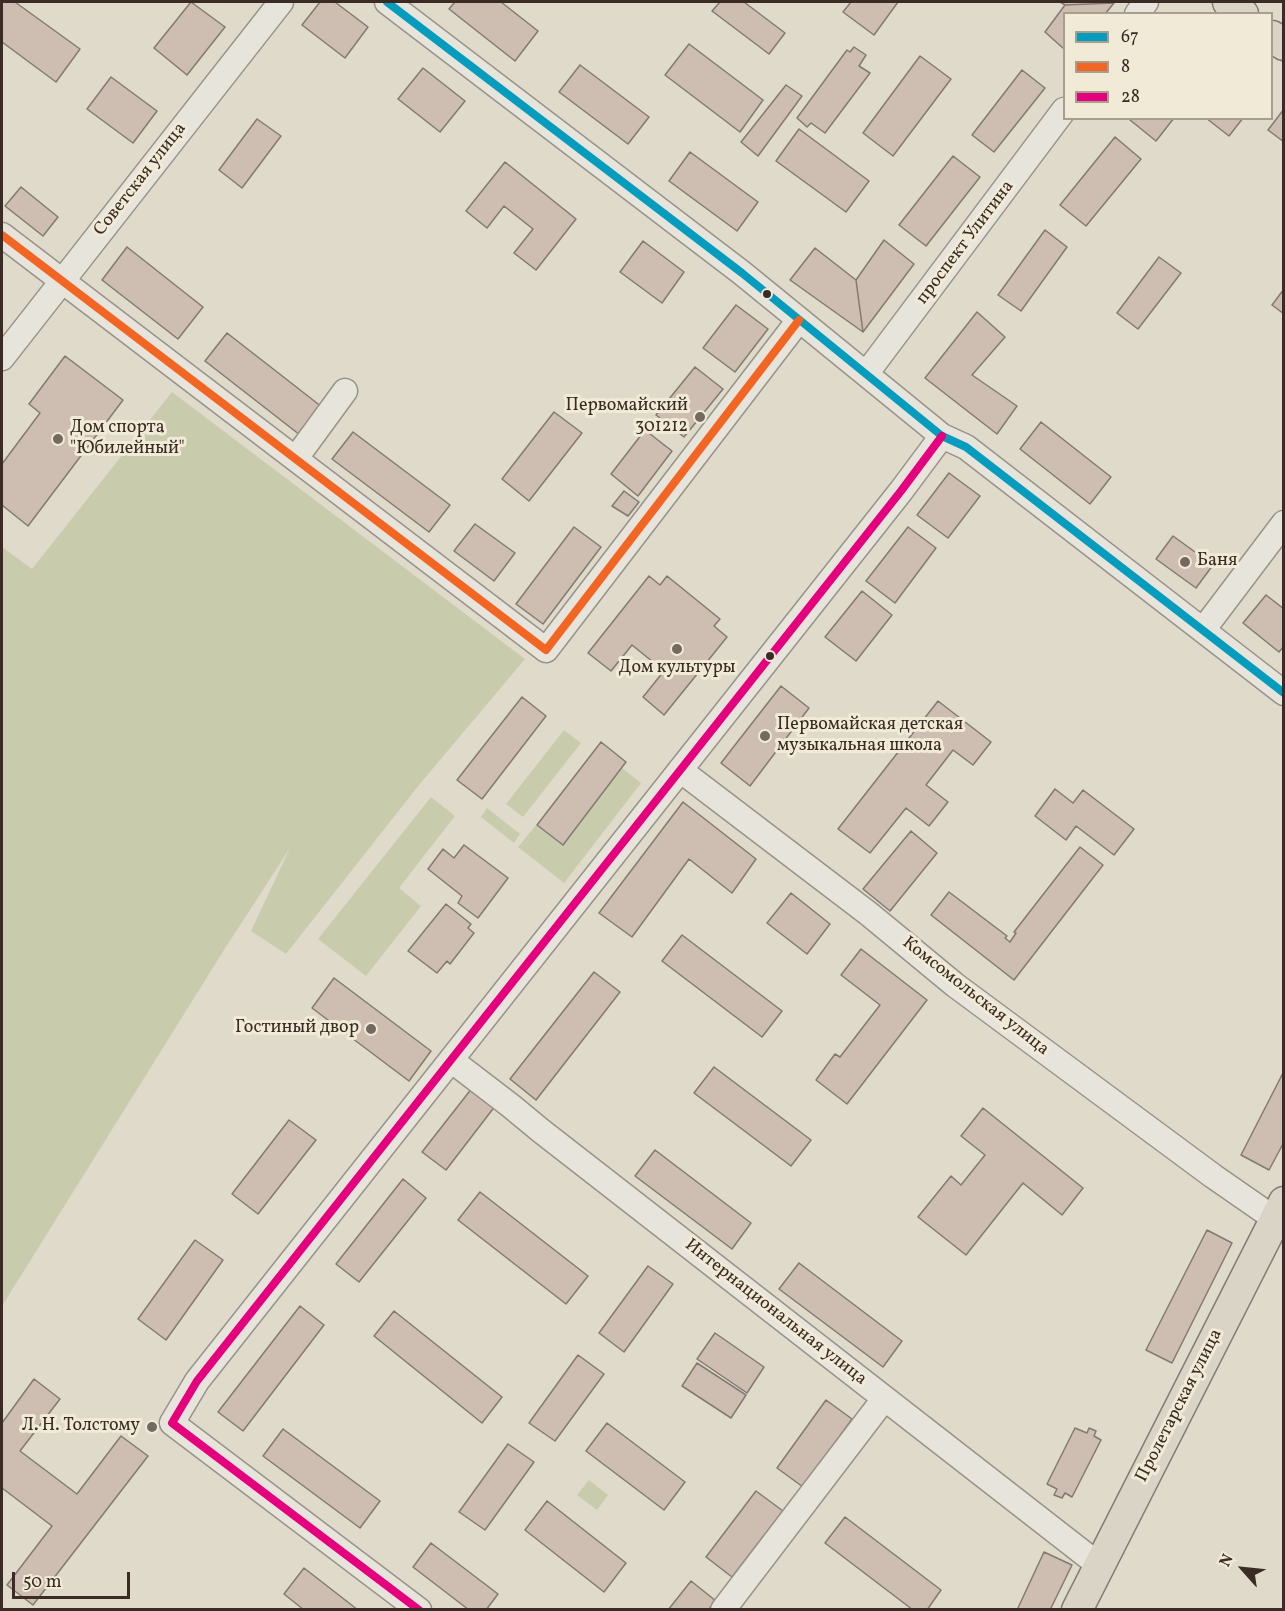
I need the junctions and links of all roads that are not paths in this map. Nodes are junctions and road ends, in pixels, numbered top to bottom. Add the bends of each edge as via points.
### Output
1 (281, 2) edge
2 (387, 2) edge
3 (1228, 2) edge
4 (1240, 12) edge
5 (1063, 113) edge
6 (2, 235) edge
7 (62, 281) junction
8 (799, 320) junction
9 (2, 358) edge
10 (866, 374) junction
11 (345, 391) dead end
12 (942, 436) junction
13 (296, 458) junction
14 (1284, 523) edge
15 (1203, 630) junction
16 (1284, 693) edge
17 (680, 770) junction
18 (451, 1060) junction
19 (1279, 1211) edge
20 (885, 1399) junction
21 (1100, 1566) junction
22 (419, 1610) edge
23 (723, 1610) edge
24 (1077, 1610) edge

1 - 7 street, Советская улица
2 - 8 street
3 - 4 main road
5 - 10 street, проспект Улитина
6 - 7 street
7 - 9 street, Советская улица
7 - 13 street
8 - 10 street
8 - 13 street via 546,650
10 - 12 street
11 - 13 street
12 - 15 street via 966,447
12 - 17 street
14 - 15 street
15 - 16 street
17 - 18 street
17 - 19 street, Комсомольская улица via 955,985 1213,1176
18 - 20 street, Интернациональная улица
18 - 22 street via 198,1381 172,1423
19 - 21 main road, Пролетарская улица
20 - 21 street, Интернациональная улица
20 - 23 street
21 - 24 main road, Пролетарская улица

